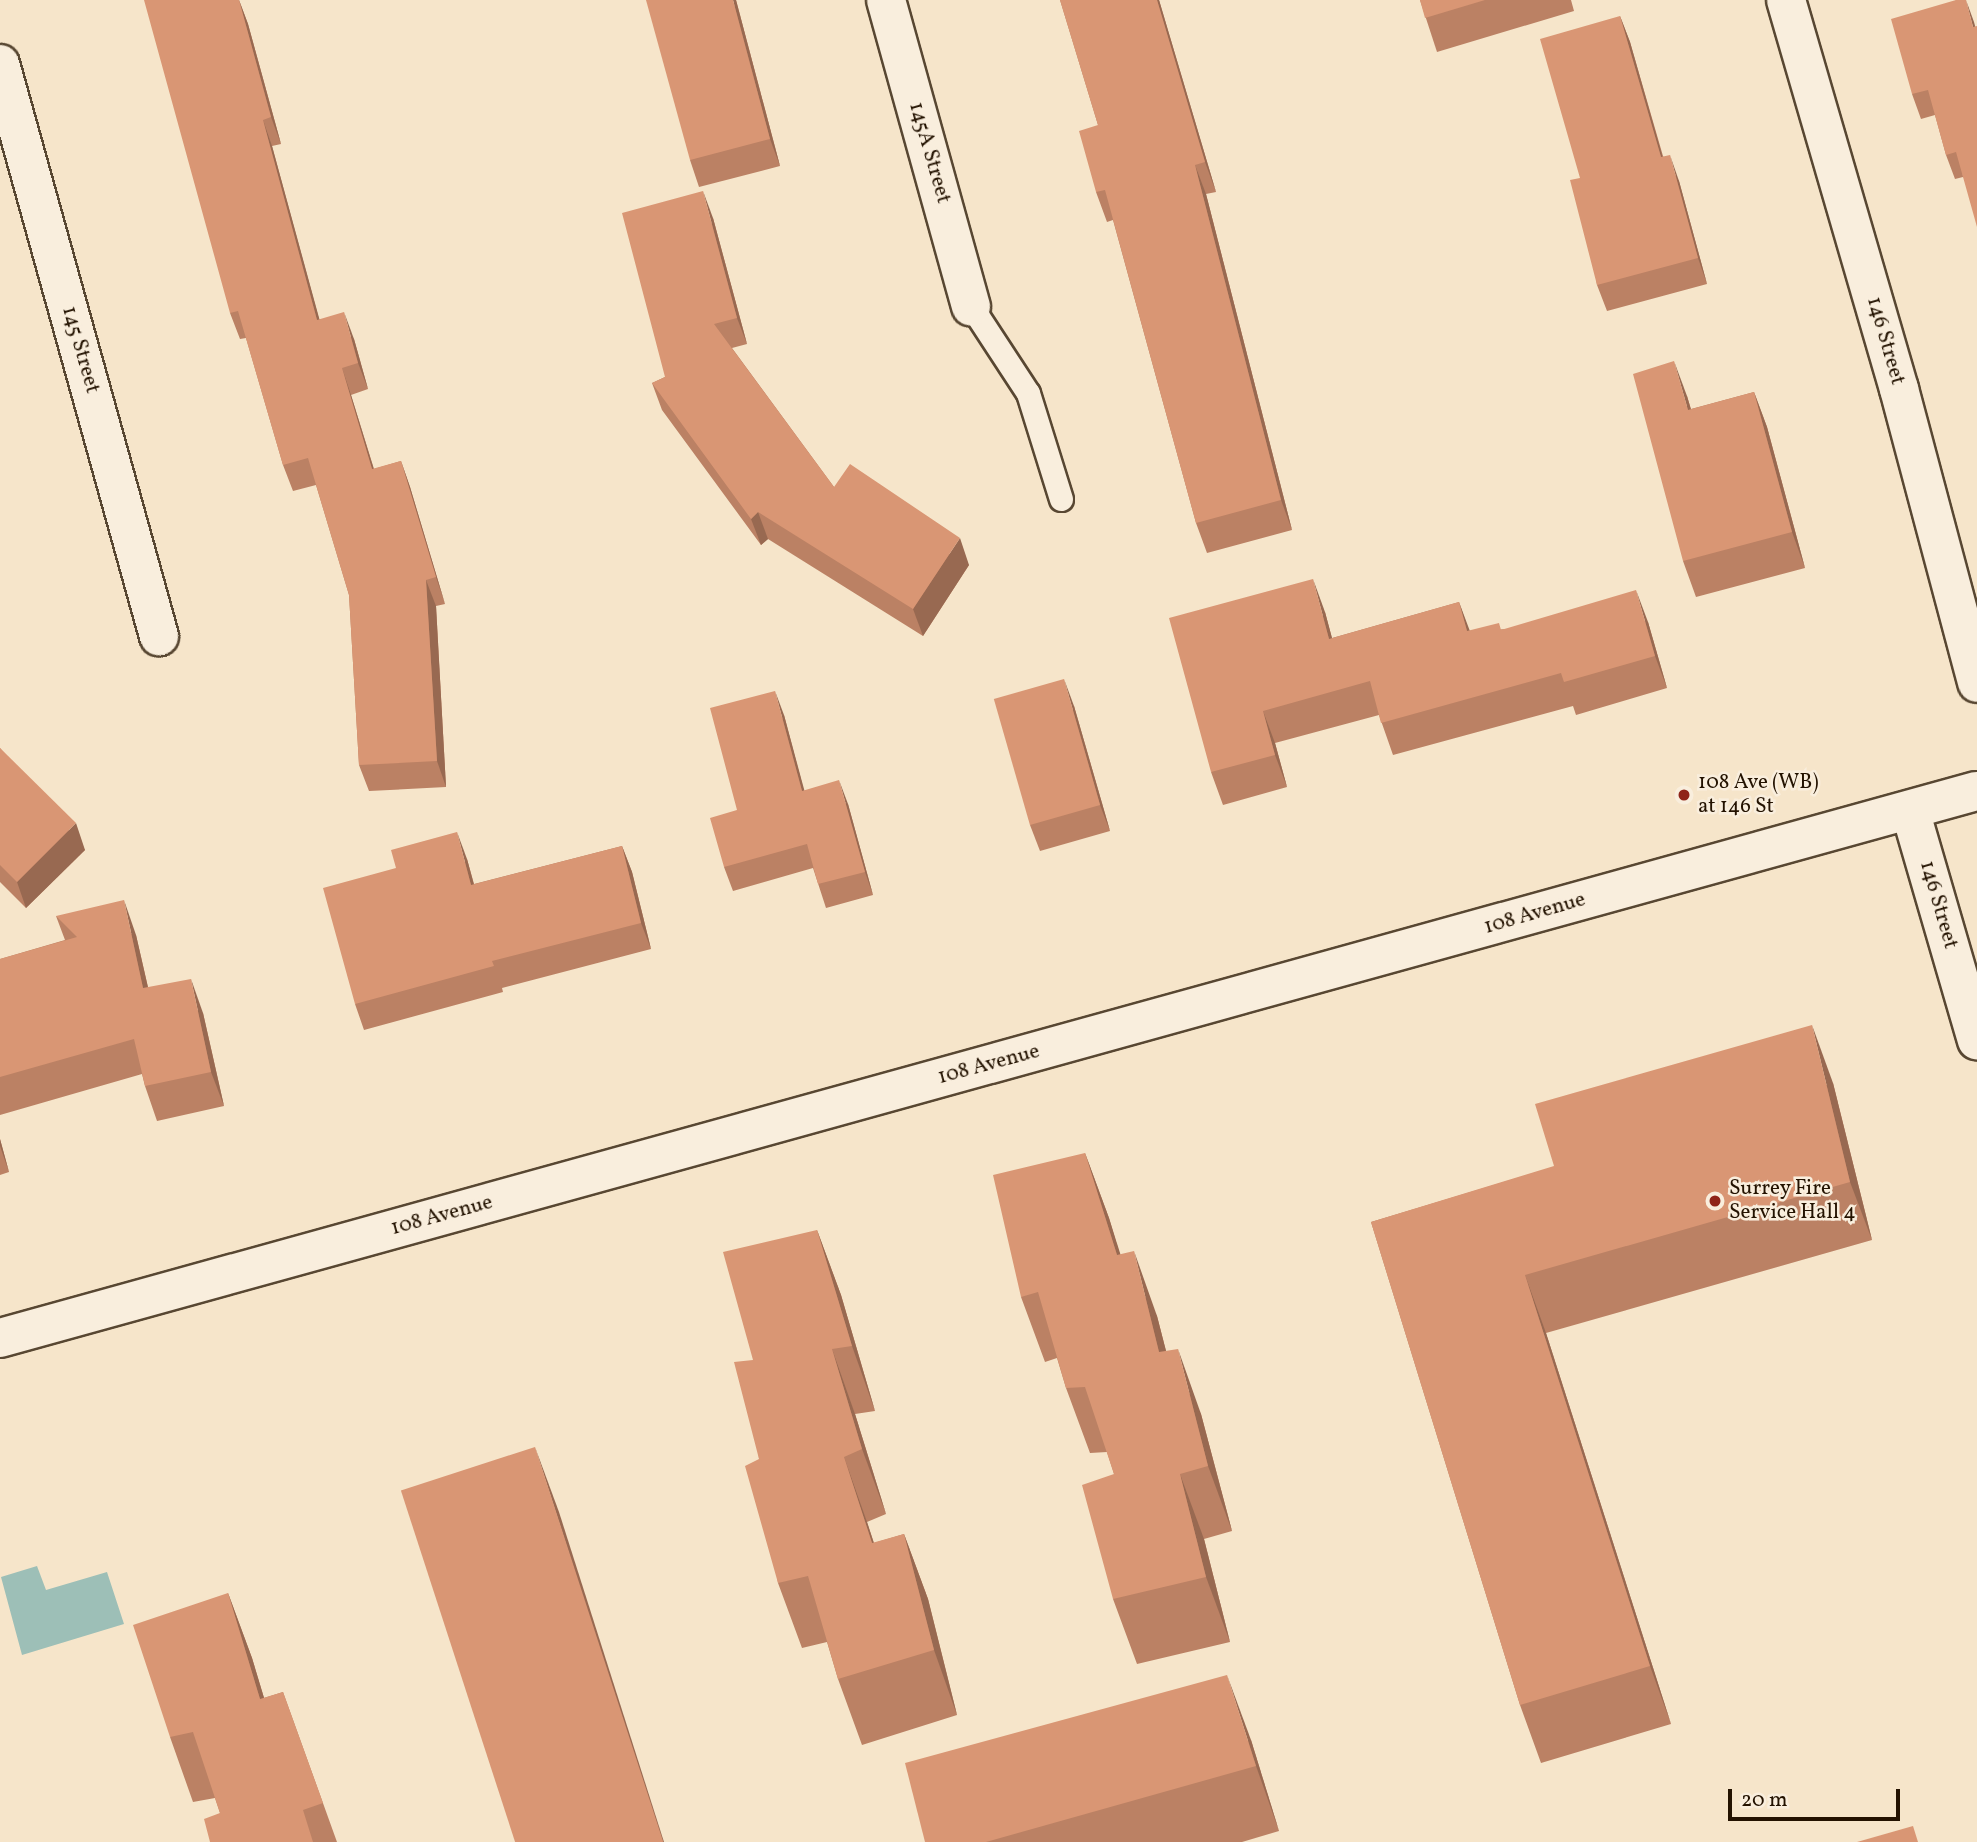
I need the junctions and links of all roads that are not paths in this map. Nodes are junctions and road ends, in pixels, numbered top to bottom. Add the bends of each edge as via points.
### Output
1 (886, 0) edge
2 (1786, 0) edge
3 (0, 64) edge
4 (971, 306) joint
5 (1061, 499) dead end
6 (159, 636) dead end
7 (1977, 683) edge
8 (1977, 790) edge
9 (1910, 810) junction
10 (1977, 1040) edge
11 (0, 1338) edge

1 - 4 main road, 145A Street
2 - 7 main road, 146 Street via 1899,388
3 - 6 main road, 145 Street
4 - 5 lane via 1028,393
8 - 9 main road, 108 Avenue
9 - 10 main road, 146 Street
9 - 11 main road, 108 Avenue

